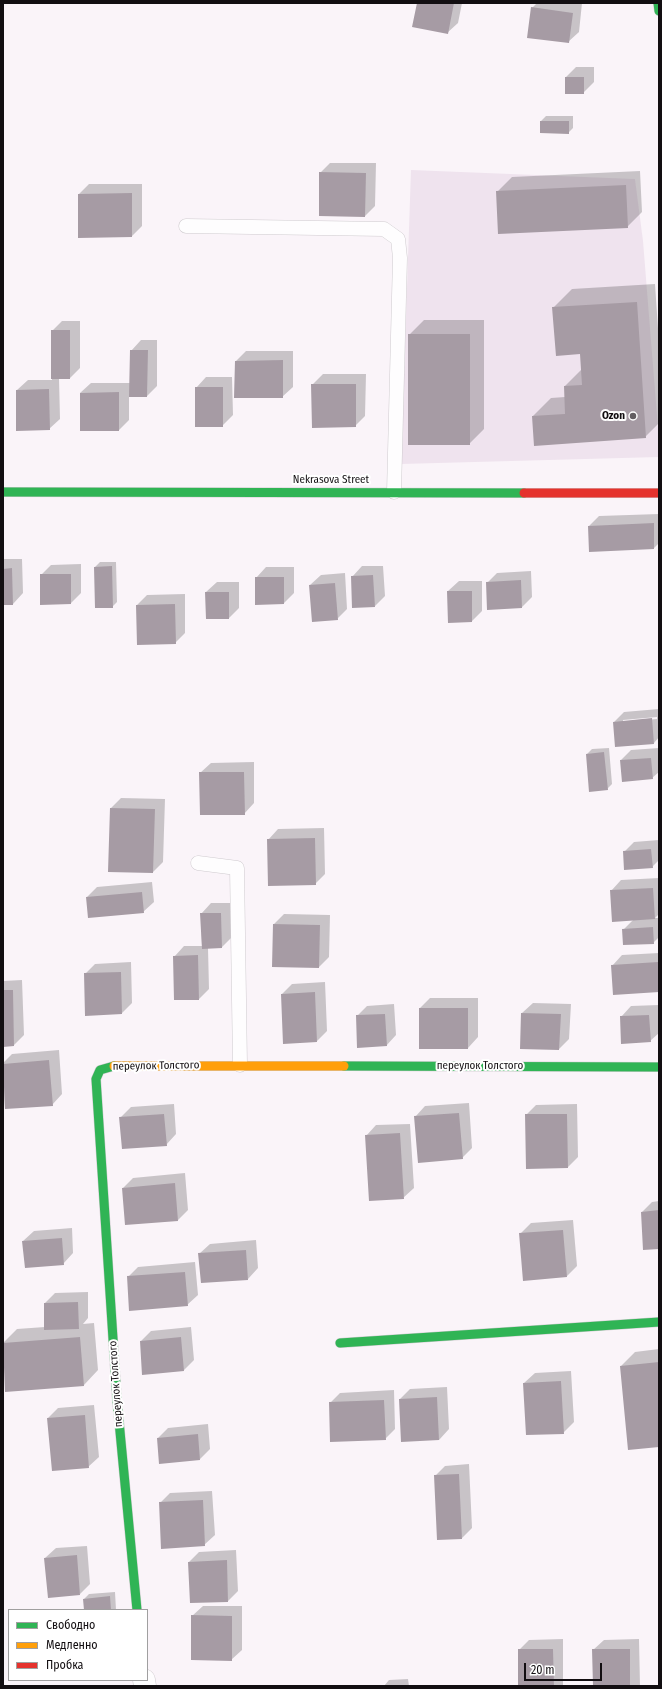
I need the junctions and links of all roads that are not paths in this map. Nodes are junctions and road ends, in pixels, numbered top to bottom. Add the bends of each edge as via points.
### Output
1 (658, 3) edge
2 (659, 11) edge
3 (186, 226) dead end
4 (3, 492) edge
5 (394, 492) junction
6 (659, 493) edge
7 (198, 863) dead end
8 (240, 1065) junction
9 (659, 1067) edge
10 (659, 1322) edge
11 (340, 1343) dead end
12 (137, 1609) edge

1 - 2 street
3 - 5 lane via 384,229 398,238 400,258
4 - 5 street, Nekrasova Street
5 - 6 street, Nekrasova Street
7 - 8 lane via 237,868
8 - 9 street, переулок Толстого
8 - 12 street, переулок Толстого via 110,1066 100,1070 96,1079 117,1400
10 - 11 street

